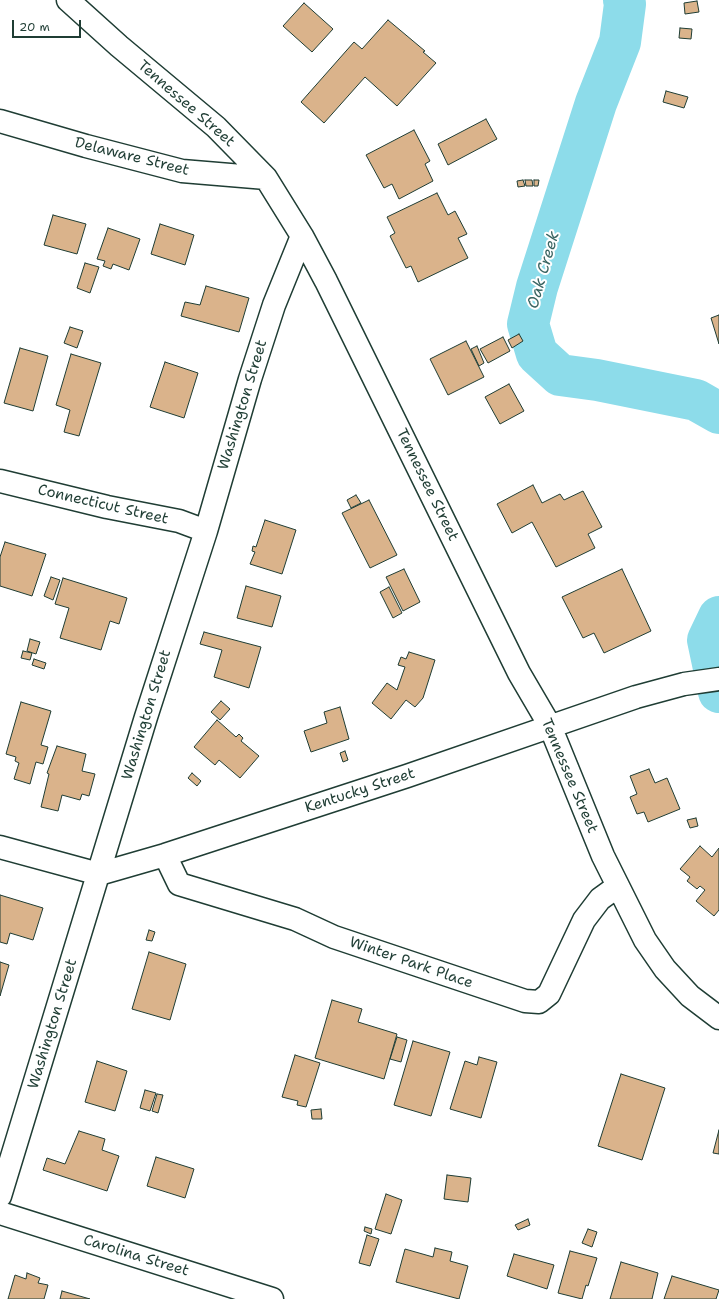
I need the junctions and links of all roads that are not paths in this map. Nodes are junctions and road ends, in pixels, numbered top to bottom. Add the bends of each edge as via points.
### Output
1 (68, 0) edge
2 (0, 121) edge
3 (266, 178) junction
4 (302, 236) junction
5 (0, 481) edge
6 (206, 531) junction
7 (719, 679) edge
8 (550, 726) junction
9 (0, 847) edge
10 (165, 855) junction
11 (99, 874) junction
12 (618, 886) junction
13 (719, 1018) edge
14 (0, 1196) edge
15 (0, 1213) edge
16 (272, 1299) edge

1 - 3 street, Tennessee Street via 216,127
2 - 3 street, Delaware Street via 182,171
3 - 4 street, Tennessee Street
4 - 6 street, Washington Street via 274,305
4 - 8 street, Tennessee Street via 519,674
5 - 6 street, Connecticut Street via 107,507 179,521
6 - 11 street, Washington Street
7 - 8 street, Kentucky Street via 684,684 636,697
8 - 10 street, Kentucky Street
8 - 12 street, Tennessee Street via 603,856
9 - 11 street
10 - 11 street, Kentucky Street
10 - 12 street, Winter Park Place via 179,884 294,919 334,937 525,1001 539,1002 549,994 584,920 600,899
11 - 14 street, Washington Street
12 - 13 street, Tennessee Street via 645,940 665,969 690,996
15 - 16 street, Carolina Street

